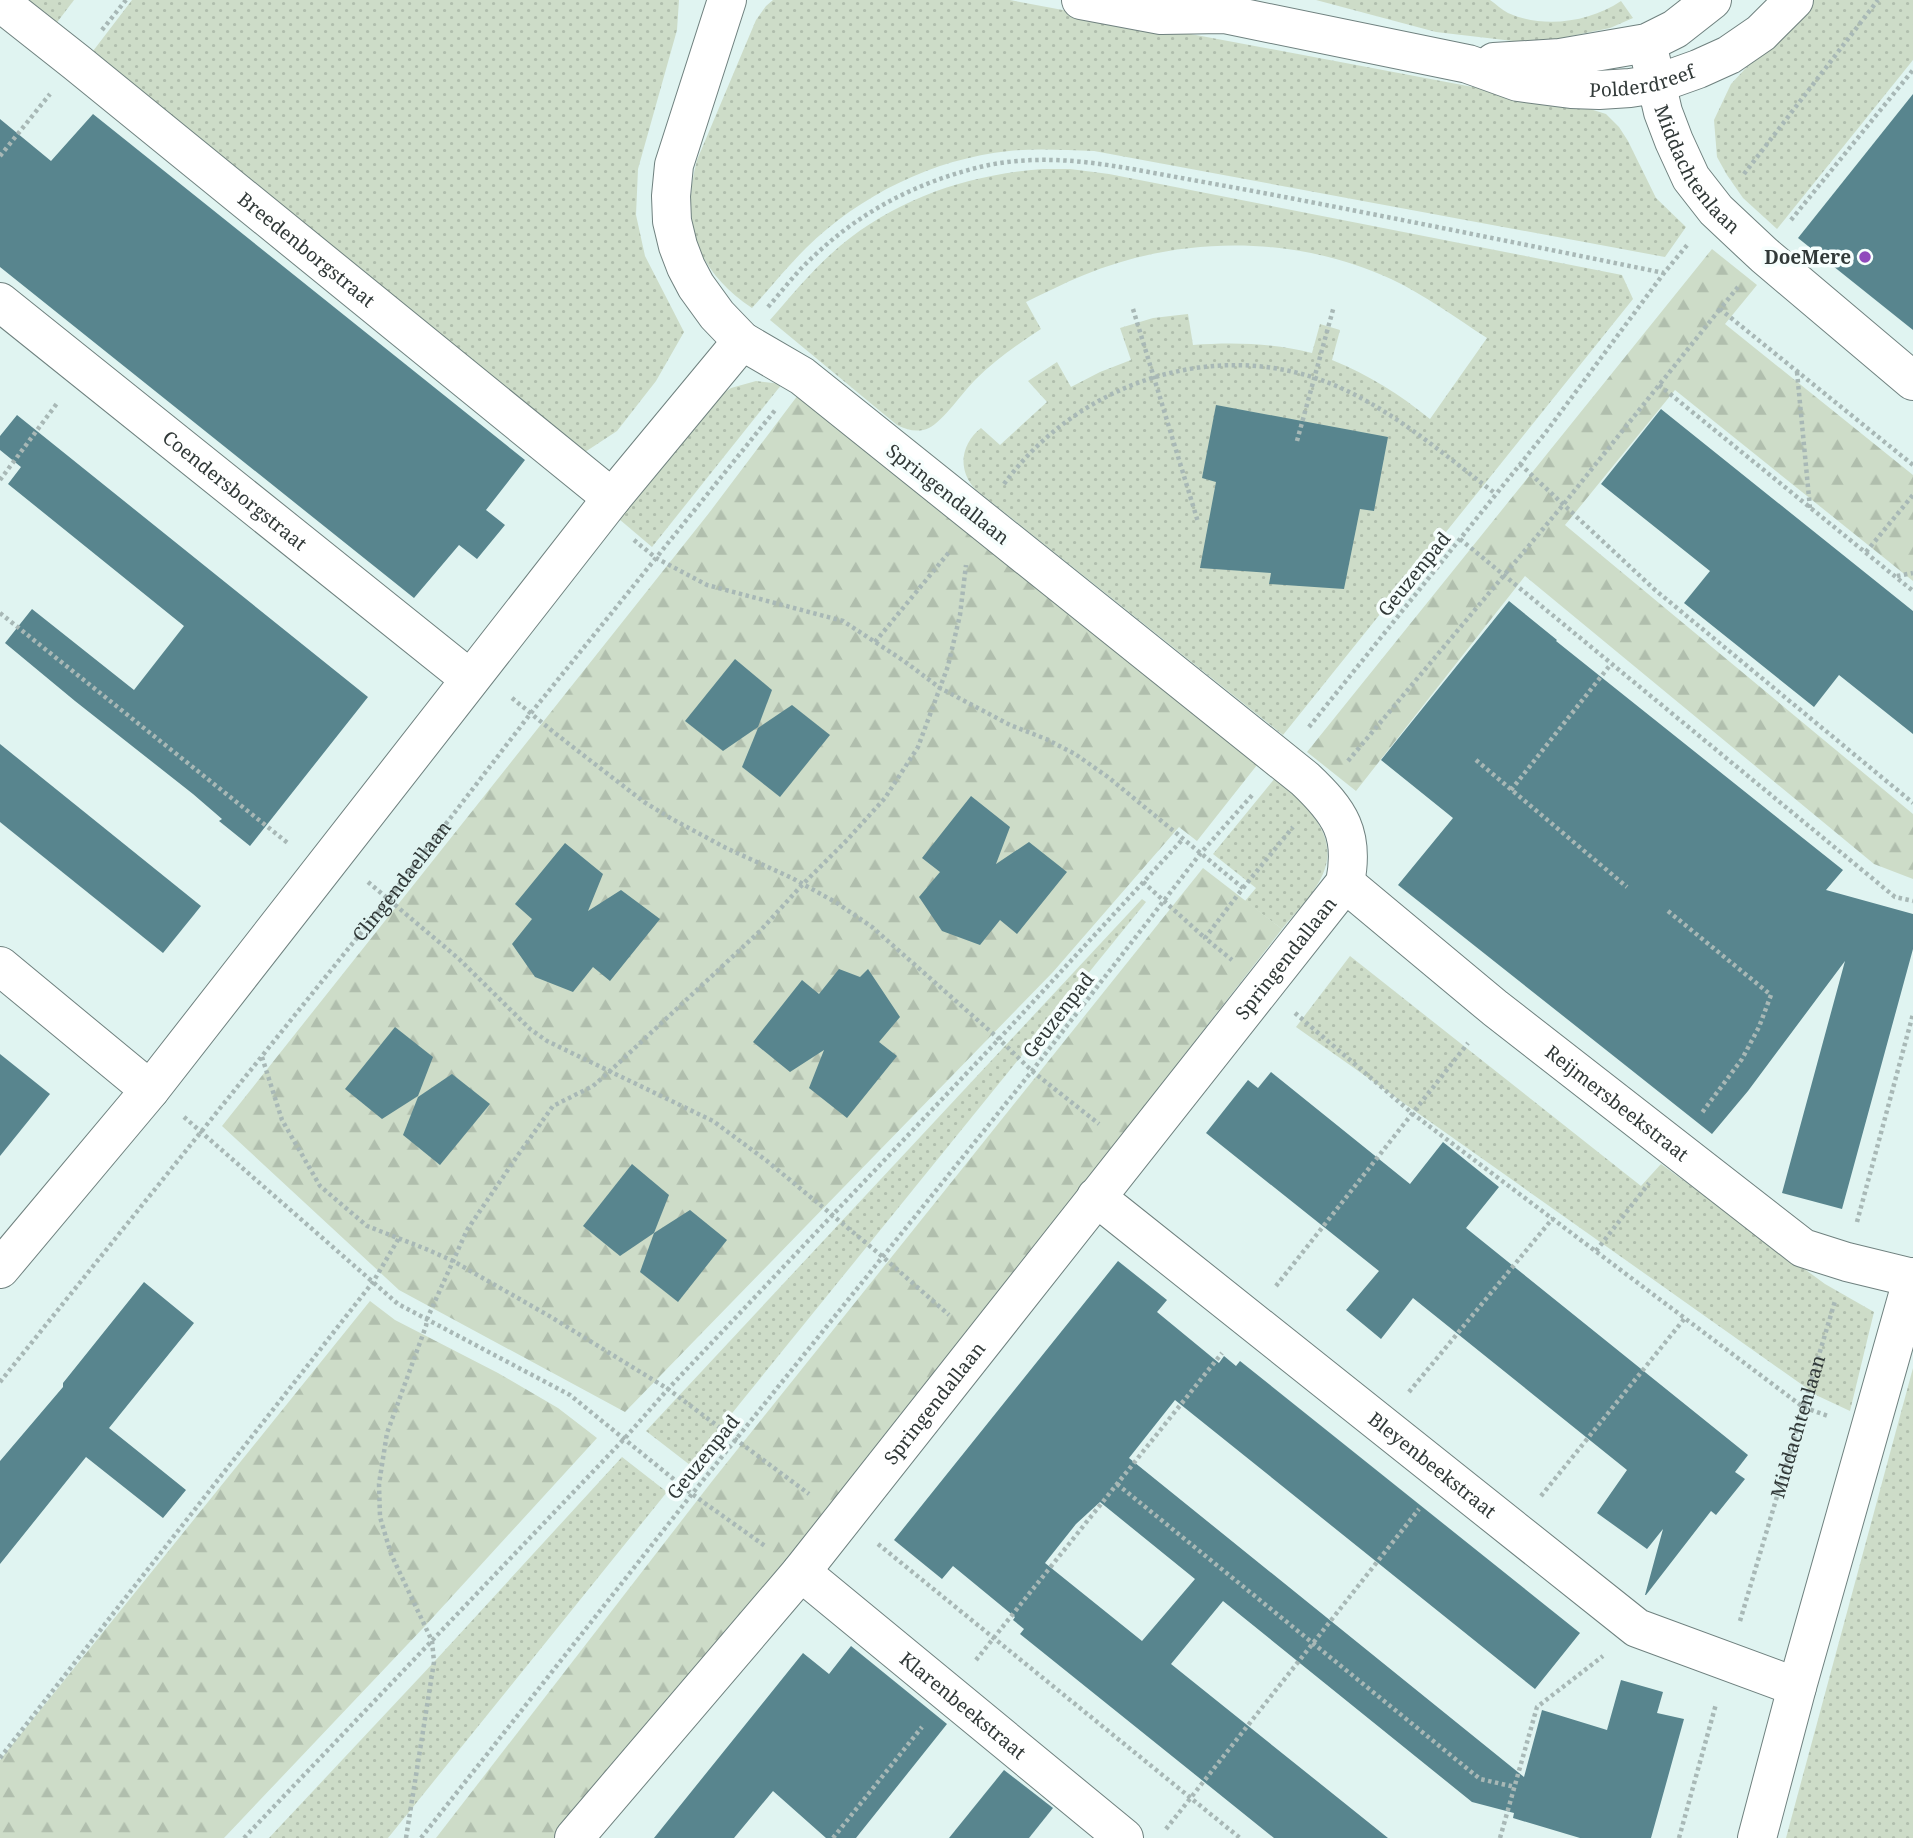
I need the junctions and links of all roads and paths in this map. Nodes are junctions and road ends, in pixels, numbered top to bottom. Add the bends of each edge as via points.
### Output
1 (727, 0) edge
2 (1081, 0) edge
3 (1712, 0) edge
4 (1794, 0) edge
5 (1878, 0) edge
6 (0, 2) edge
7 (1214, 7) edge
8 (1647, 43) junction
9 (1468, 64) junction
10 (1656, 84) junction
11 (1716, 210) junction
12 (1664, 273) junction
13 (0, 302) edge
14 (1334, 306) dead end
15 (1133, 309) dead end
16 (1720, 309) dead end
17 (742, 341) junction
18 (83, 369) junction
19 (1797, 371) dead end
20 (802, 376) junction
21 (1154, 377) junction
22 (1314, 379) junction
23 (1913, 380) edge
24 (1659, 385) junction
25 (1297, 441) dead end
26 (1520, 464) junction
27 (0, 481) edge
28 (1496, 494) junction
29 (1913, 495) edge
30 (612, 498) junction
31 (1563, 505) junction
32 (1810, 508) junction
33 (1198, 522) dead end
34 (970, 526) junction
35 (1460, 540) junction
36 (1866, 552) junction
37 (1913, 573) edge
38 (1503, 576) junction
39 (1896, 577) junction
40 (1913, 590) edge
41 (0, 613) edge
42 (875, 642) dead end
43 (1611, 664) junction
44 (473, 674) junction
45 (531, 713) junction
46 (1283, 760) junction
47 (1476, 760) dead end
48 (1511, 790) junction
49 (1321, 794) junction
50 (1913, 803) edge
51 (1182, 840) dead end
52 (327, 862) junction
53 (1143, 882) junction
54 (1345, 883) junction
55 (802, 885) junction
56 (1627, 887) dead end
57 (1243, 888) dead end
58 (389, 898) junction
59 (1913, 901) edge
60 (1163, 902) junction
61 (1668, 911) dead end
62 (1205, 938) dead end
63 (0, 967) edge
64 (1495, 1008) junction
65 (1913, 1014) edge
66 (999, 1039) junction
67 (262, 1056) junction
68 (1032, 1071) junction
69 (610, 1072) junction
70 (150, 1090) junction
71 (201, 1131) junction
72 (1676, 1149) junction
73 (1133, 1150) junction
74 (1096, 1197) junction
75 (832, 1215) junction
76 (1553, 1218) dead end
77 (399, 1238) junction
78 (1596, 1251) dead end
79 (883, 1257) junction
80 (453, 1261) junction
81 (1847, 1262) junction
82 (0, 1269) edge
83 (1913, 1277) edge
84 (373, 1282) junction
85 (1685, 1318) dead end
86 (427, 1319) junction
87 (1249, 1320) junction
88 (981, 1343) junction
89 (0, 1382) edge
90 (668, 1389) junction
91 (1381, 1425) junction
92 (625, 1438) junction
93 (735, 1440) junction
94 (1445, 1475) junction
95 (1117, 1483) junction
96 (691, 1494) junction
97 (845, 1517) junction
98 (1514, 1530) junction
99 (802, 1572) junction
100 (1637, 1628) junction
101 (993, 1638) junction
102 (432, 1640) junction
103 (1313, 1643) junction
104 (1728, 1662) junction
105 (1797, 1687) junction
106 (948, 1694) junction
107 (0, 1758) edge
108 (1515, 1787) junction
109 (1191, 1797) junction
110 (244, 1838) edge
111 (406, 1838) edge
112 (421, 1838) edge
113 (574, 1838) edge
114 (833, 1838) edge
115 (1124, 1838) edge
116 (1159, 1838) edge
117 (1240, 1838) edge
118 (1500, 1838) edge
119 (1679, 1838) edge
120 (1757, 1838) edge

1 - 17 street, Springendallaan via 676,155 672,221 685,267 696,286
2 - 7 street, Polderdreef via 1161,15
3 - 8 street, Polderdreef via 1675,29
4 - 10 street, Polderdreef via 1761,33 1729,55
5 - 11 path, Geuzenpad
6 - 30 street, Breedenborgstraat
7 - 9 street, Polderdreef
8 - 9 street, Polderdreef via 1560,58
8 - 10 street, Middachtenlaan
9 - 10 street, Polderdreef via 1518,82 1571,89
10 - 11 street, Middachtenlaan via 1691,178
11 - 12 path, Geuzenpad
11 - 23 street, Middachtenlaan
12 - 17 path via 1093,162 1038,159 947,176 877,208 812,257
12 - 26 path, Geuzenpad
13 - 18 street, Coendersborgstraat
14 - 22 path
15 - 21 path
16 - 24 path
17 - 20 street, Springendallaan
17 - 30 street
18 - 27 path
18 - 44 street, Coendersborgstraat
19 - 32 path
20 - 34 street, Springendallaan
20 - 45 path, Clingendaellaan
21 - 22 path via 1236,366
21 - 33 path
21 - 34 path via 1103,398 1065,421 1023,460
22 - 25 path
22 - 28 path via 1340,387 1390,415
24 - 31 path
24 - 32 path
26 - 28 path, Geuzenpad
26 - 31 path
28 - 35 path, Geuzenpad
29 - 36 path
30 - 44 street
31 - 38 path
31 - 50 path via 1654,589
32 - 36 path
34 - 42 path
34 - 46 street, Springendallaan
34 - 55 path via 960,615 948,666 918,747 885,798
35 - 38 path
35 - 46 path, Geuzenpad
36 - 39 path
37 - 39 path
38 - 43 path
38 - 49 path
39 - 40 path
41 - 52 path
43 - 48 path
43 - 59 path via 1895,897
44 - 45 path
44 - 52 street
45 - 55 path via 644,802
45 - 58 path, Clingendaellaan
46 - 49 street, Springendallaan
46 - 60 path, Geuzenpad
47 - 48 path
48 - 56 path
49 - 54 street, Springendallaan via 1337,813 1347,838
49 - 57 path
51 - 53 path
52 - 58 path
52 - 70 street
53 - 60 path
53 - 66 path
54 - 64 street, Reijmersbeekstraat
54 - 73 street, Springendallaan
55 - 66 path via 872,927
55 - 69 path
58 - 67 path, Clingendaellaan
58 - 69 path via 530,1029
60 - 62 path
60 - 68 path, Geuzenpad
61 - 72 path via 1771,995 1742,1059
63 - 70 street
64 - 72 street, Reijmersbeekstraat
64 - 87 path
65 - 81 path, Middachtenlaan
66 - 68 path
66 - 75 path
67 - 71 path, Clingendaellaan
67 - 77 path via 282,1120 320,1186 367,1226
68 - 73 path
68 - 79 path, Geuzenpad
69 - 75 path via 713,1121
69 - 80 path via 553,1106 467,1230
70 - 71 path
70 - 82 street
71 - 84 path
71 - 89 path, Clingendaellaan
72 - 78 path
72 - 81 street, Reijmersbeekstraat via 1803,1248
73 - 74 street, Springendallaan
74 - 87 street, Bleyenbeekstraat
74 - 88 street, Springendallaan
75 - 79 path
75 - 90 path
76 - 91 path
77 - 80 path
77 - 84 path
79 - 88 path
79 - 93 path, Geuzenpad
80 - 86 path
80 - 90 path
81 - 83 street, Reijmersbeekstraat
81 - 104 path, Middachtenlaan
83 - 105 street
84 - 86 path via 398,1304
84 - 107 path
85 - 98 path
86 - 92 path via 570,1395
86 - 102 path via 387,1433 380,1517 391,1553
87 - 91 street, Bleyenbeekstraat
87 - 95 path
88 - 97 street, Springendallaan
90 - 92 path
90 - 93 path
91 - 94 street, Bleyenbeekstraat
92 - 96 path
92 - 102 path
93 - 96 path, Geuzenpad
93 - 97 path
94 - 98 street, Bleyenbeekstraat
94 - 103 path
95 - 101 path
95 - 103 path
96 - 99 path
96 - 112 path, Geuzenpad
97 - 99 street, Springendallaan
97 - 101 path
98 - 100 street, Bleyenbeekstraat
99 - 106 street, Klarenbeekstraat
99 - 113 street, Springendallaan
100 - 104 street, Bleyenbeekstraat
100 - 108 path via 1537,1707
101 - 106 path
101 - 109 path
102 - 110 path
102 - 111 path via 434,1662
103 - 108 path via 1480,1779
103 - 109 path
104 - 105 street, Bleyenbeekstraat
104 - 119 path, Middachtenlaan
105 - 120 street
106 - 114 path
106 - 115 street, Klarenbeekstraat
108 - 118 path
109 - 116 path
109 - 117 path

